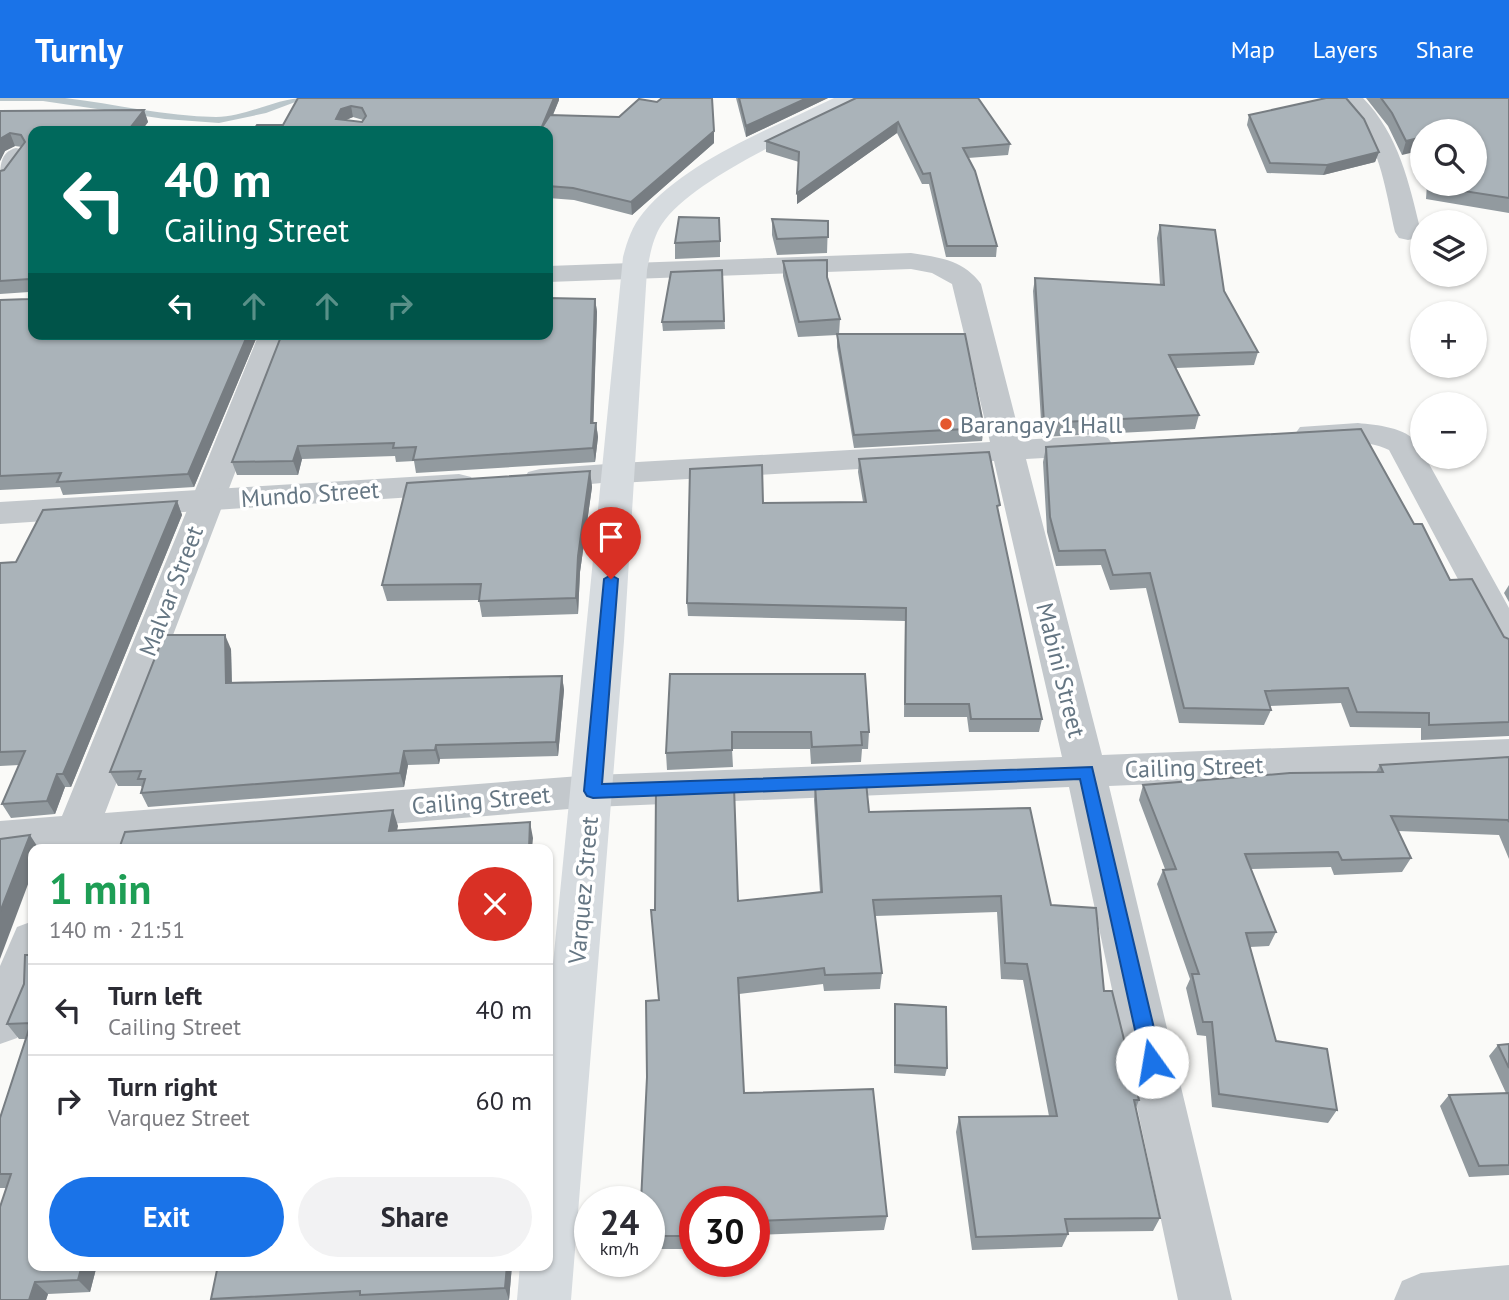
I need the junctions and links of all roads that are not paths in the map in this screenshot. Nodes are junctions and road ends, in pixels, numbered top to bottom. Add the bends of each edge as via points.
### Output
1 (852, 98) edge
2 (1350, 98) edge
3 (16, 155) edge
4 (0, 175) edge
5 (1408, 232) dead end
6 (633, 270) junction
7 (553, 274) edge
8 (272, 340) edge
9 (1287, 436) edge
10 (1133, 443) edge
11 (1007, 450) junction
12 (620, 473) junction
13 (207, 501) junction
14 (0, 513) edge
15 (1509, 641) edge
16 (1509, 754) edge
17 (1086, 772) junction
18 (593, 791) junction
19 (0, 838) edge
20 (73, 841) edge
21 (28, 953) edge
22 (0, 1023) edge
23 (553, 1207) edge
24 (546, 1271) edge
25 (1509, 1292) edge
26 (544, 1300) edge
27 (1205, 1300) edge
28 (1421, 1300) edge

1 - 6 main road, Varquez Street via 706,175 672,198 638,244
2 - 5 street via 1388,151
3 - 4 street
6 - 7 street, Mabini Street
6 - 11 street, Mabini Street via 911,261 947,268 967,284
6 - 12 main road, Varquez Street
8 - 13 street, Malvar Street
9 - 15 street via 1356,432 1390,437 1409,453
10 - 11 street, Mundo Street
11 - 12 street, Mundo Street
11 - 17 street, Mabini Street
12 - 13 street, Mundo Street
12 - 18 main road, Varquez Street
13 - 14 street, Mundo Street
13 - 20 street, Malvar Street
16 - 17 street, Cailing Street
17 - 18 street, Cailing Street
17 - 27 street, Mabini Street
18 - 20 street, Cailing Street
18 - 23 main road, Varquez Street
19 - 20 street, Cailing Street
21 - 22 street
24 - 26 main road
25 - 28 street

